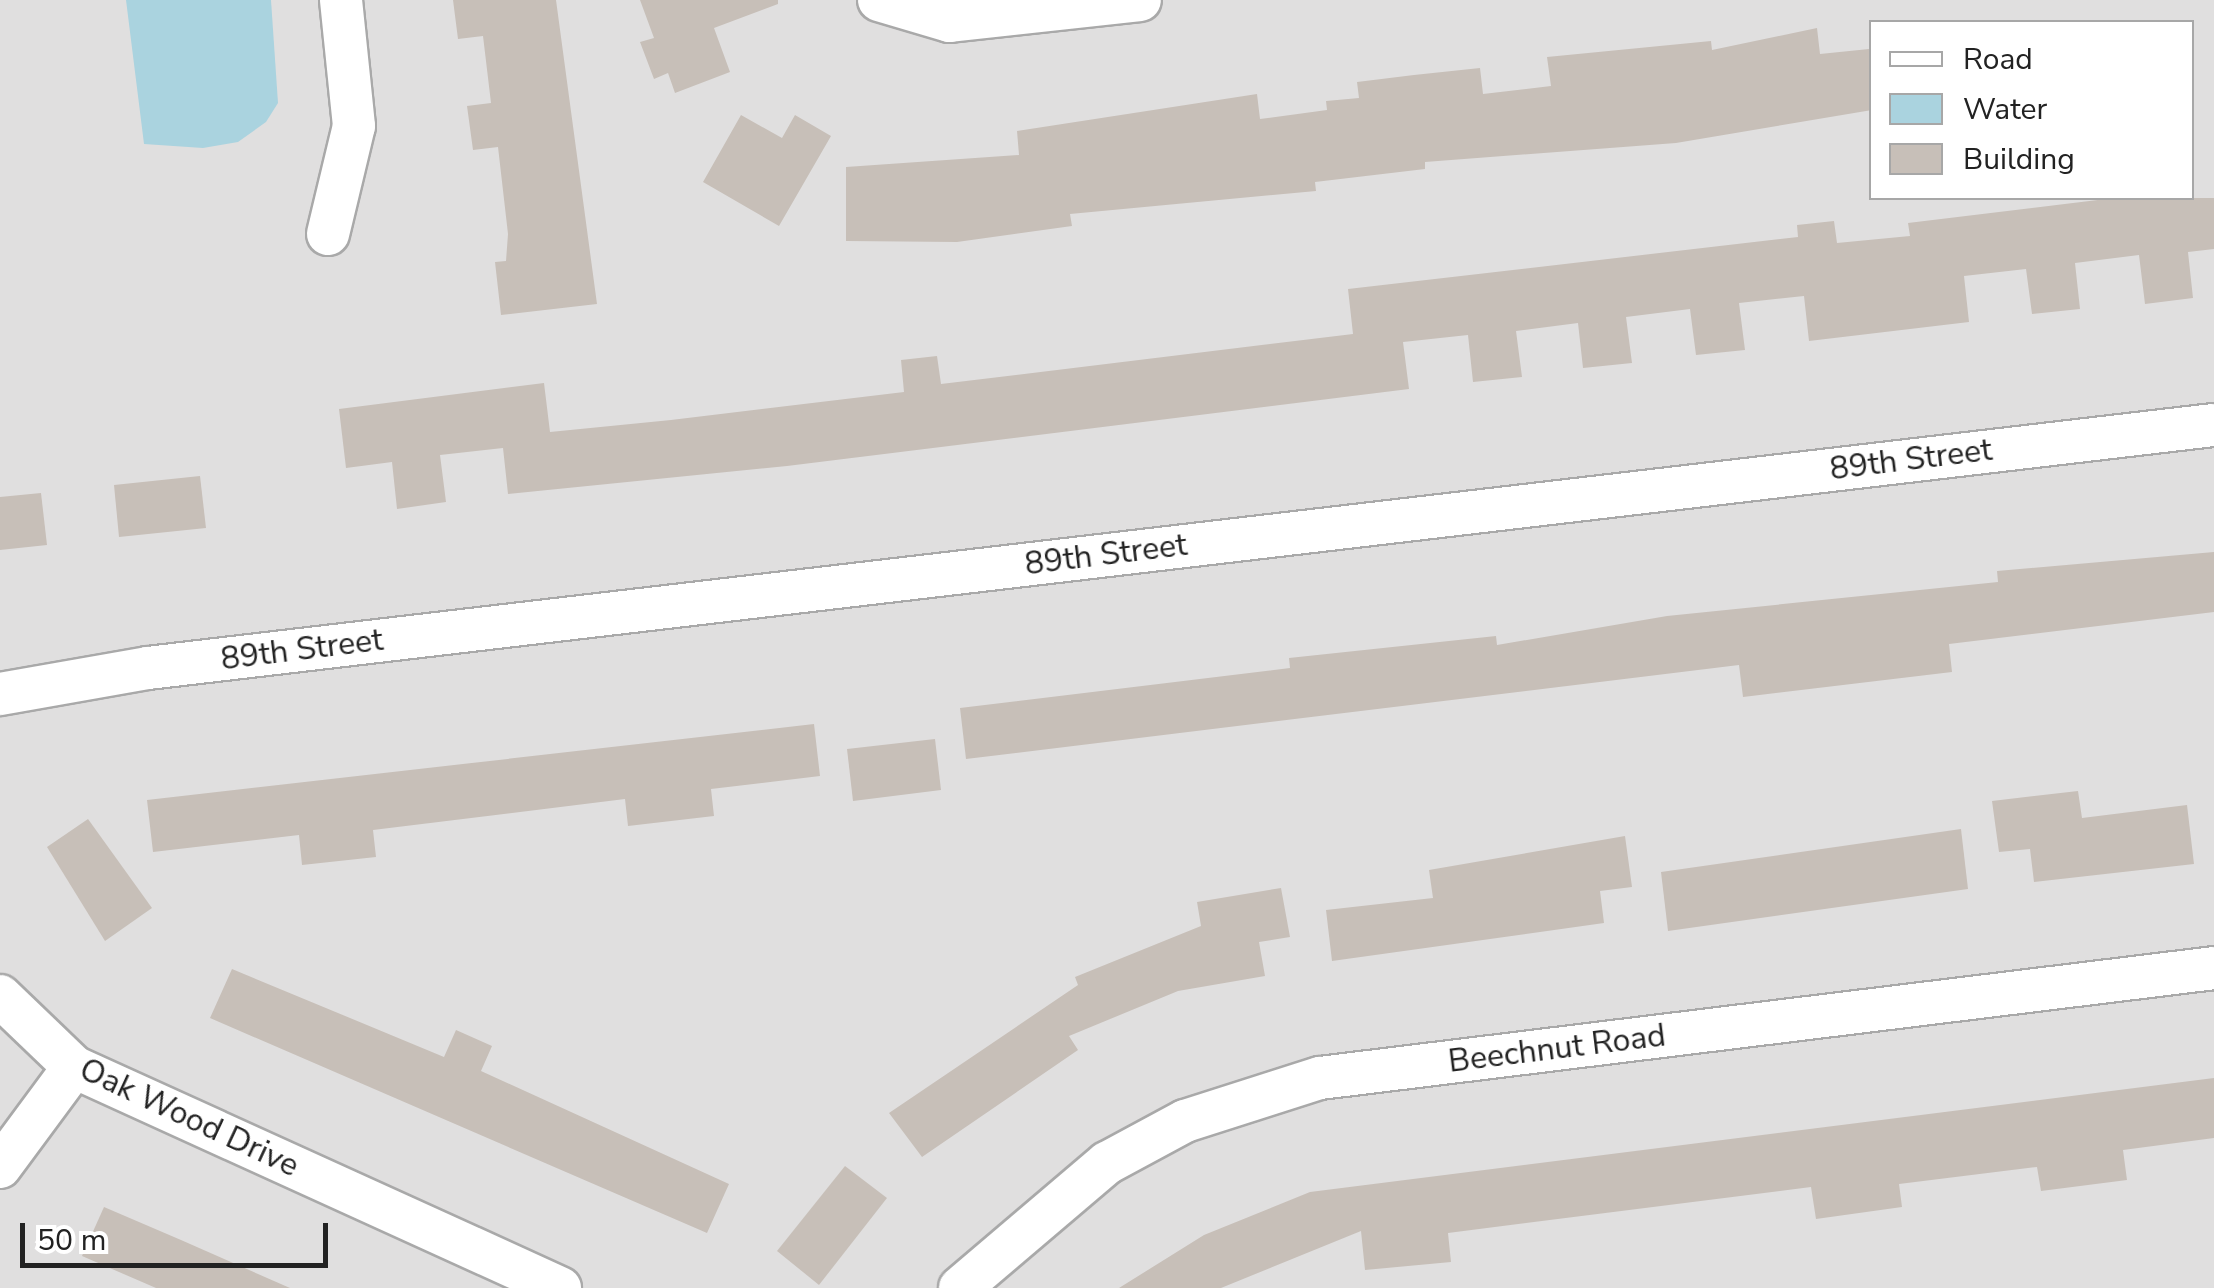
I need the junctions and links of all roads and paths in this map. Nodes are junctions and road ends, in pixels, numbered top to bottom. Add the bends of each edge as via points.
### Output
1 (341, 0) edge
2 (1140, 0) edge
3 (880, 3) edge
4 (328, 234) dead end
5 (2214, 425) edge
6 (0, 694) edge
7 (2214, 968) edge
8 (0, 996) edge
9 (74, 1067) junction
10 (0, 1167) edge
11 (540, 1284) edge
12 (960, 1288) edge

1 - 4 street via 354,126
2 - 3 street via 950,20
5 - 6 street, 89th Street via 168,666
7 - 12 street, Beechnut Road via 1320,1078 1186,1121 1107,1162
8 - 9 street, Oak Wood Drive
9 - 10 street
9 - 11 street, Oak Wood Drive

